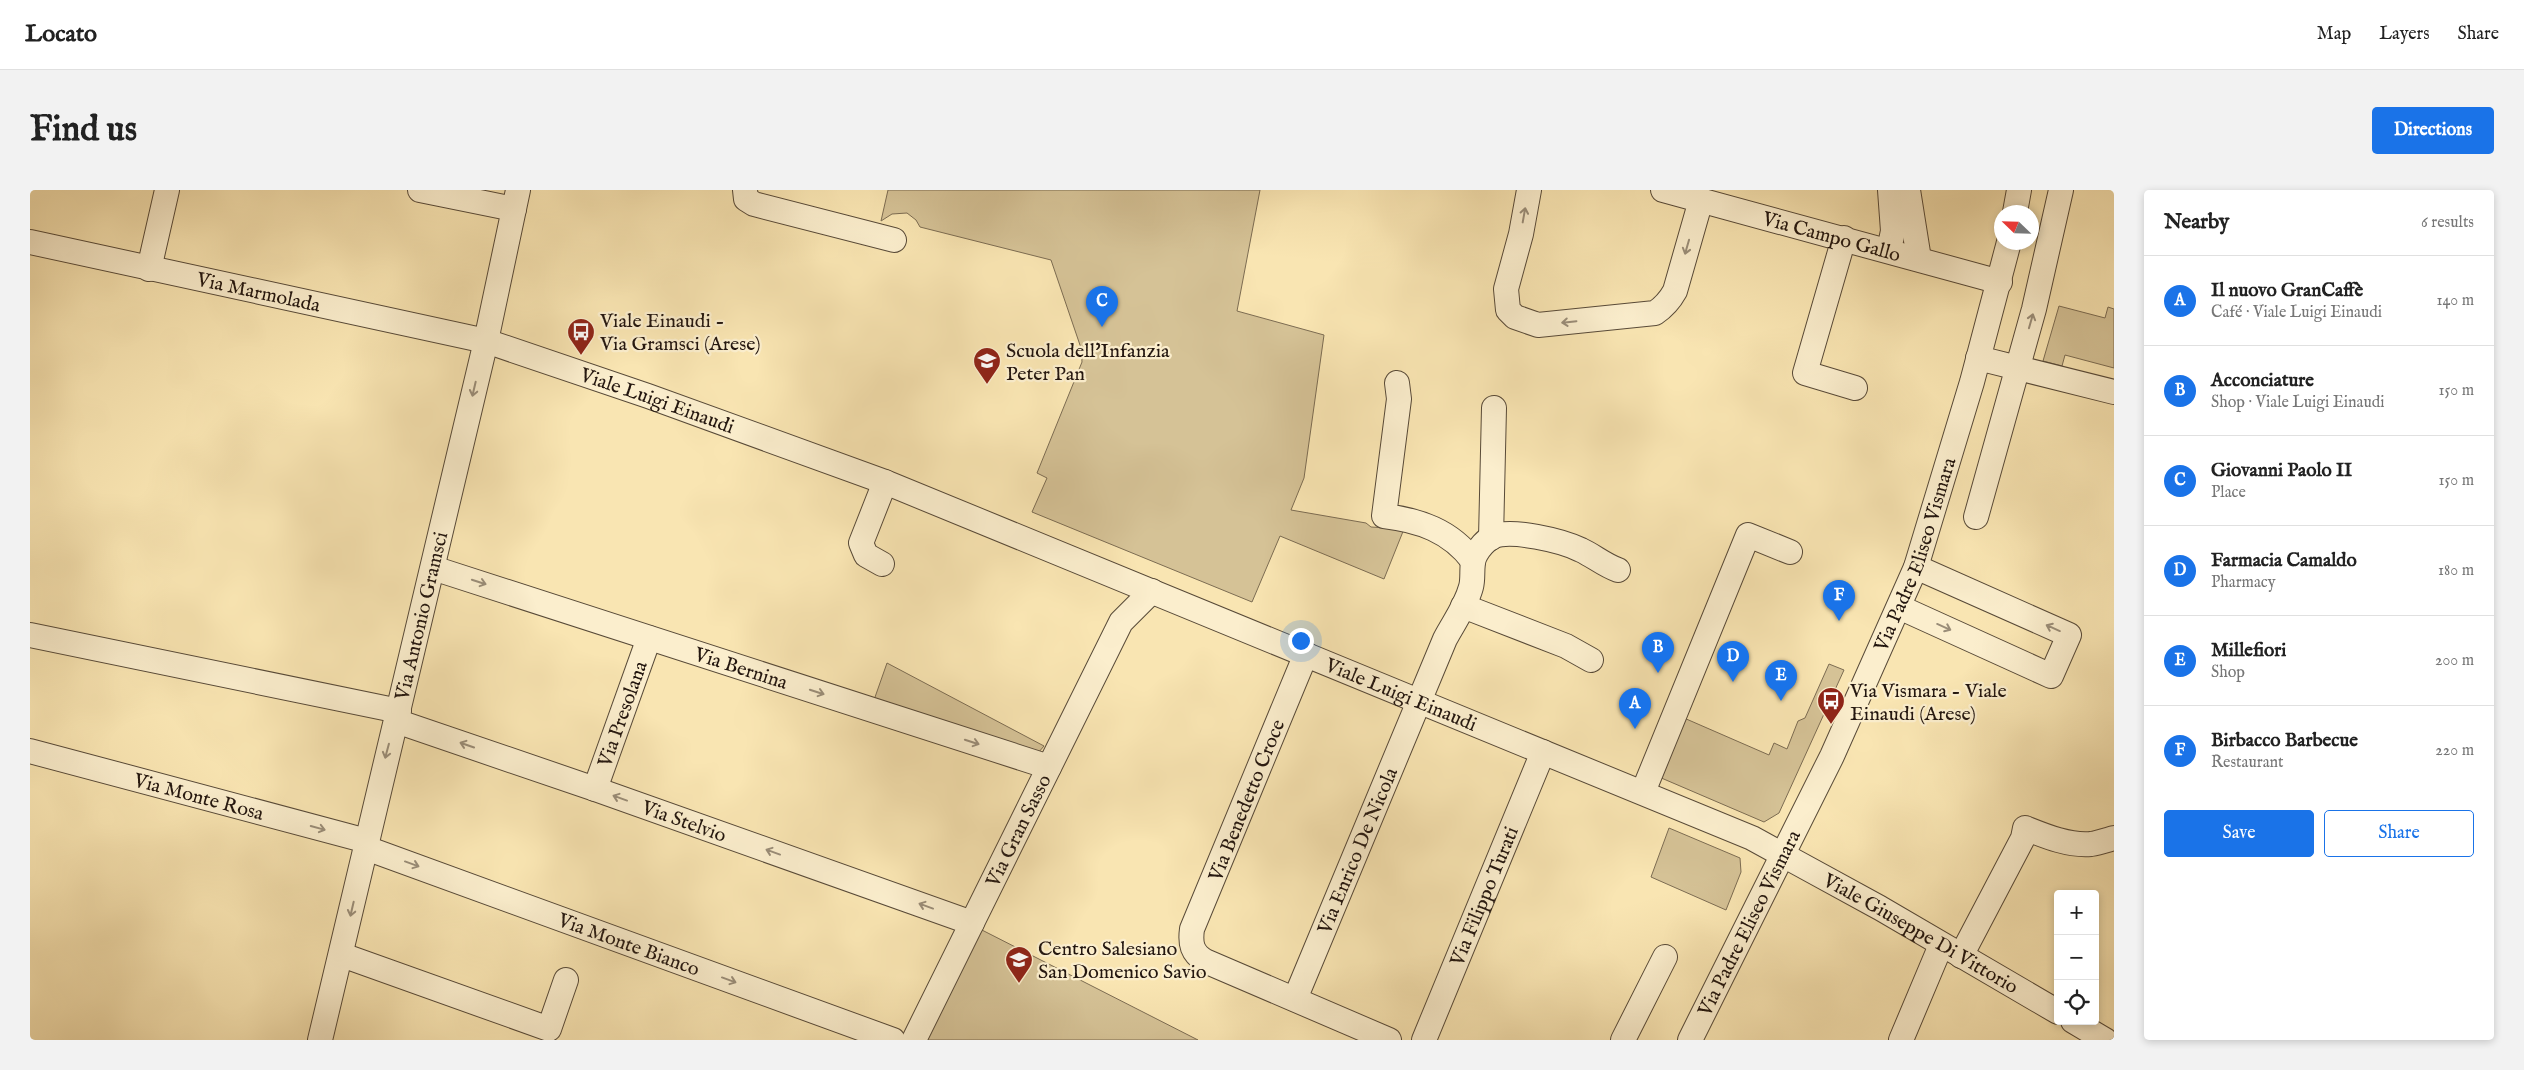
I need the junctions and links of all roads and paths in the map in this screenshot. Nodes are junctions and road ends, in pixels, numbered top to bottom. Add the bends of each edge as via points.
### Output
1 (167, 190) edge
2 (420, 190) edge
3 (744, 190) edge
4 (1529, 190) edge
5 (1663, 190) edge
6 (1890, 190) edge
7 (1908, 190) edge
8 (2019, 190) edge
9 (2061, 190) edge
10 (516, 200) edge
11 (1701, 200) junction
12 (2016, 205) edge
13 (1844, 238) junction
14 (894, 240) dead end
15 (30, 242) edge
16 (1889, 250) junction
17 (2007, 250) edge
18 (1919, 258) junction
19 (149, 269) junction
20 (2000, 282) junction
21 (486, 341) junction
22 (1978, 358) junction
23 (2017, 368) junction
24 (1397, 383) dead end
25 (1855, 388) dead end
26 (2114, 392) edge
27 (1494, 408) dead end
28 (884, 484) junction
29 (1976, 517) dead end
30 (1490, 538) junction
31 (1790, 552) dead end
32 (1473, 561) junction
33 (882, 564) dead end
34 (1916, 567) junction
35 (433, 568) junction
36 (1618, 570) dead end
37 (1126, 579) junction
38 (1152, 591) junction
39 (1463, 606) junction
40 (1899, 607) junction
41 (1122, 622) junction
42 (30, 635) edge
43 (649, 638) junction
44 (1306, 654) junction
45 (1591, 660) dead end
46 (1419, 700) junction
47 (398, 716) junction
48 (30, 751) edge
49 (1543, 752) junction
50 (1049, 767) junction
51 (595, 789) junction
52 (1643, 792) junction
53 (2114, 838) edge
54 (367, 844) junction
55 (2091, 844) junction
56 (1784, 854) junction
57 (2114, 856) edge
58 (972, 923) junction
59 (1951, 950) junction
60 (342, 955) junction
61 (1665, 957) dead end
62 (566, 980) dead end
63 (1295, 999) junction
64 (2054, 1010) edge
65 (2080, 1025) edge
66 (320, 1040) edge
67 (894, 1040) edge
68 (914, 1040) edge
69 (1389, 1040) edge
70 (1424, 1040) edge
71 (1623, 1040) edge
72 (1690, 1040) edge
73 (1901, 1040) edge
74 (2105, 1040) edge

1 - 19 street
2 - 10 street
3 - 14 street via 746,199 754,204
11 -> 4 street via 1675,291 1661,309 1655,313 1538,325 1515,317 1508,310 1506,301
5 - 11 street, Via Campo Gallo
6 - 16 street via 1893,231
7 - 18 street
8 - 12 street
23 -> 9 street
10 - 21 street, Via Antonio Gramsci
11 - 13 street, Via Campo Gallo
13 - 16 street, Via Campo Gallo
13 - 25 street via 1805,373
15 - 19 street, Via Marmolada
16 - 18 street, Via Campo Gallo
17 - 20 street, Via Padre Eliseo Vismara
18 - 20 street, Via Campo Gallo
19 - 21 street, Via Marmolada
20 - 22 street, Via Padre Eliseo Vismara
21 - 28 street, Viale Luigi Einaudi via 648,396
21 -> 35 street, Via Antonio Gramsci
22 - 23 street
22 - 34 street, Via Padre Eliseo Vismara
23 - 26 street
23 - 29 street
24 - 32 street via 1399,400 1384,516 1419,522 1438,531 1459,544
27 - 30 street
28 - 33 street via 862,543 866,556
28 - 37 street, Viale Luigi Einaudi
30 - 32 street
30 - 36 street via 1512,534 1561,542
31 - 52 street via 1748,535
32 - 39 street, Via Enrico De Nicola via 1471,586
34 - 40 street, Via Padre Eliseo Vismara
40 -> 34 street via 2051,676 2069,635
35 -> 43 street, Via Bernina
35 - 47 street, Via Antonio Gramsci
37 - 38 street, Viale Luigi Einaudi
37 - 41 street, Via Gran Sasso
38 - 41 street, Via Gran Sasso
38 - 44 street, Viale Luigi Einaudi
39 - 45 street via 1566,646
39 - 46 street, Via Enrico De Nicola
40 - 56 street, Via Padre Eliseo Vismara via 1840,740
41 - 50 street, Via Gran Sasso
42 - 47 street, Via Stelvio
43 -> 50 street, Via Bernina
43 - 51 street, Via Presolana
44 - 46 street, Viale Luigi Einaudi
44 - 63 street, Via Benedetto Croce via 1192,929 1192,947 1198,957
46 - 49 street, Viale Luigi Einaudi
46 - 63 street, Via Enrico De Nicola
51 -> 47 street, Via Stelvio
47 -> 54 street, Via Antonio Gramsci via 387,750
48 -> 54 street, Via Monte Rosa
49 - 52 street, Viale Luigi Einaudi
49 - 70 street, Via Filippo Turati
50 - 58 street, Via Gran Sasso
58 -> 51 street, Via Stelvio
52 - 56 street, Viale Luigi Einaudi
53 - 55 street
54 -> 60 street, Via Antonio Gramsci
54 -> 67 street, Via Monte Bianco
55 - 57 street
55 - 59 street via 2054,840 2025,828 2023,838
56 - 59 street, Viale Giuseppe Di Vittorio
56 - 72 street, Via Padre Eliseo Vismara
58 - 68 street, Via Gran Sasso
59 - 64 street, Viale Giuseppe Di Vittorio
59 - 73 street
60 - 62 street via 549,1029
60 - 66 street, Via Antonio Gramsci
61 - 71 street
63 - 69 street
65 - 74 street

